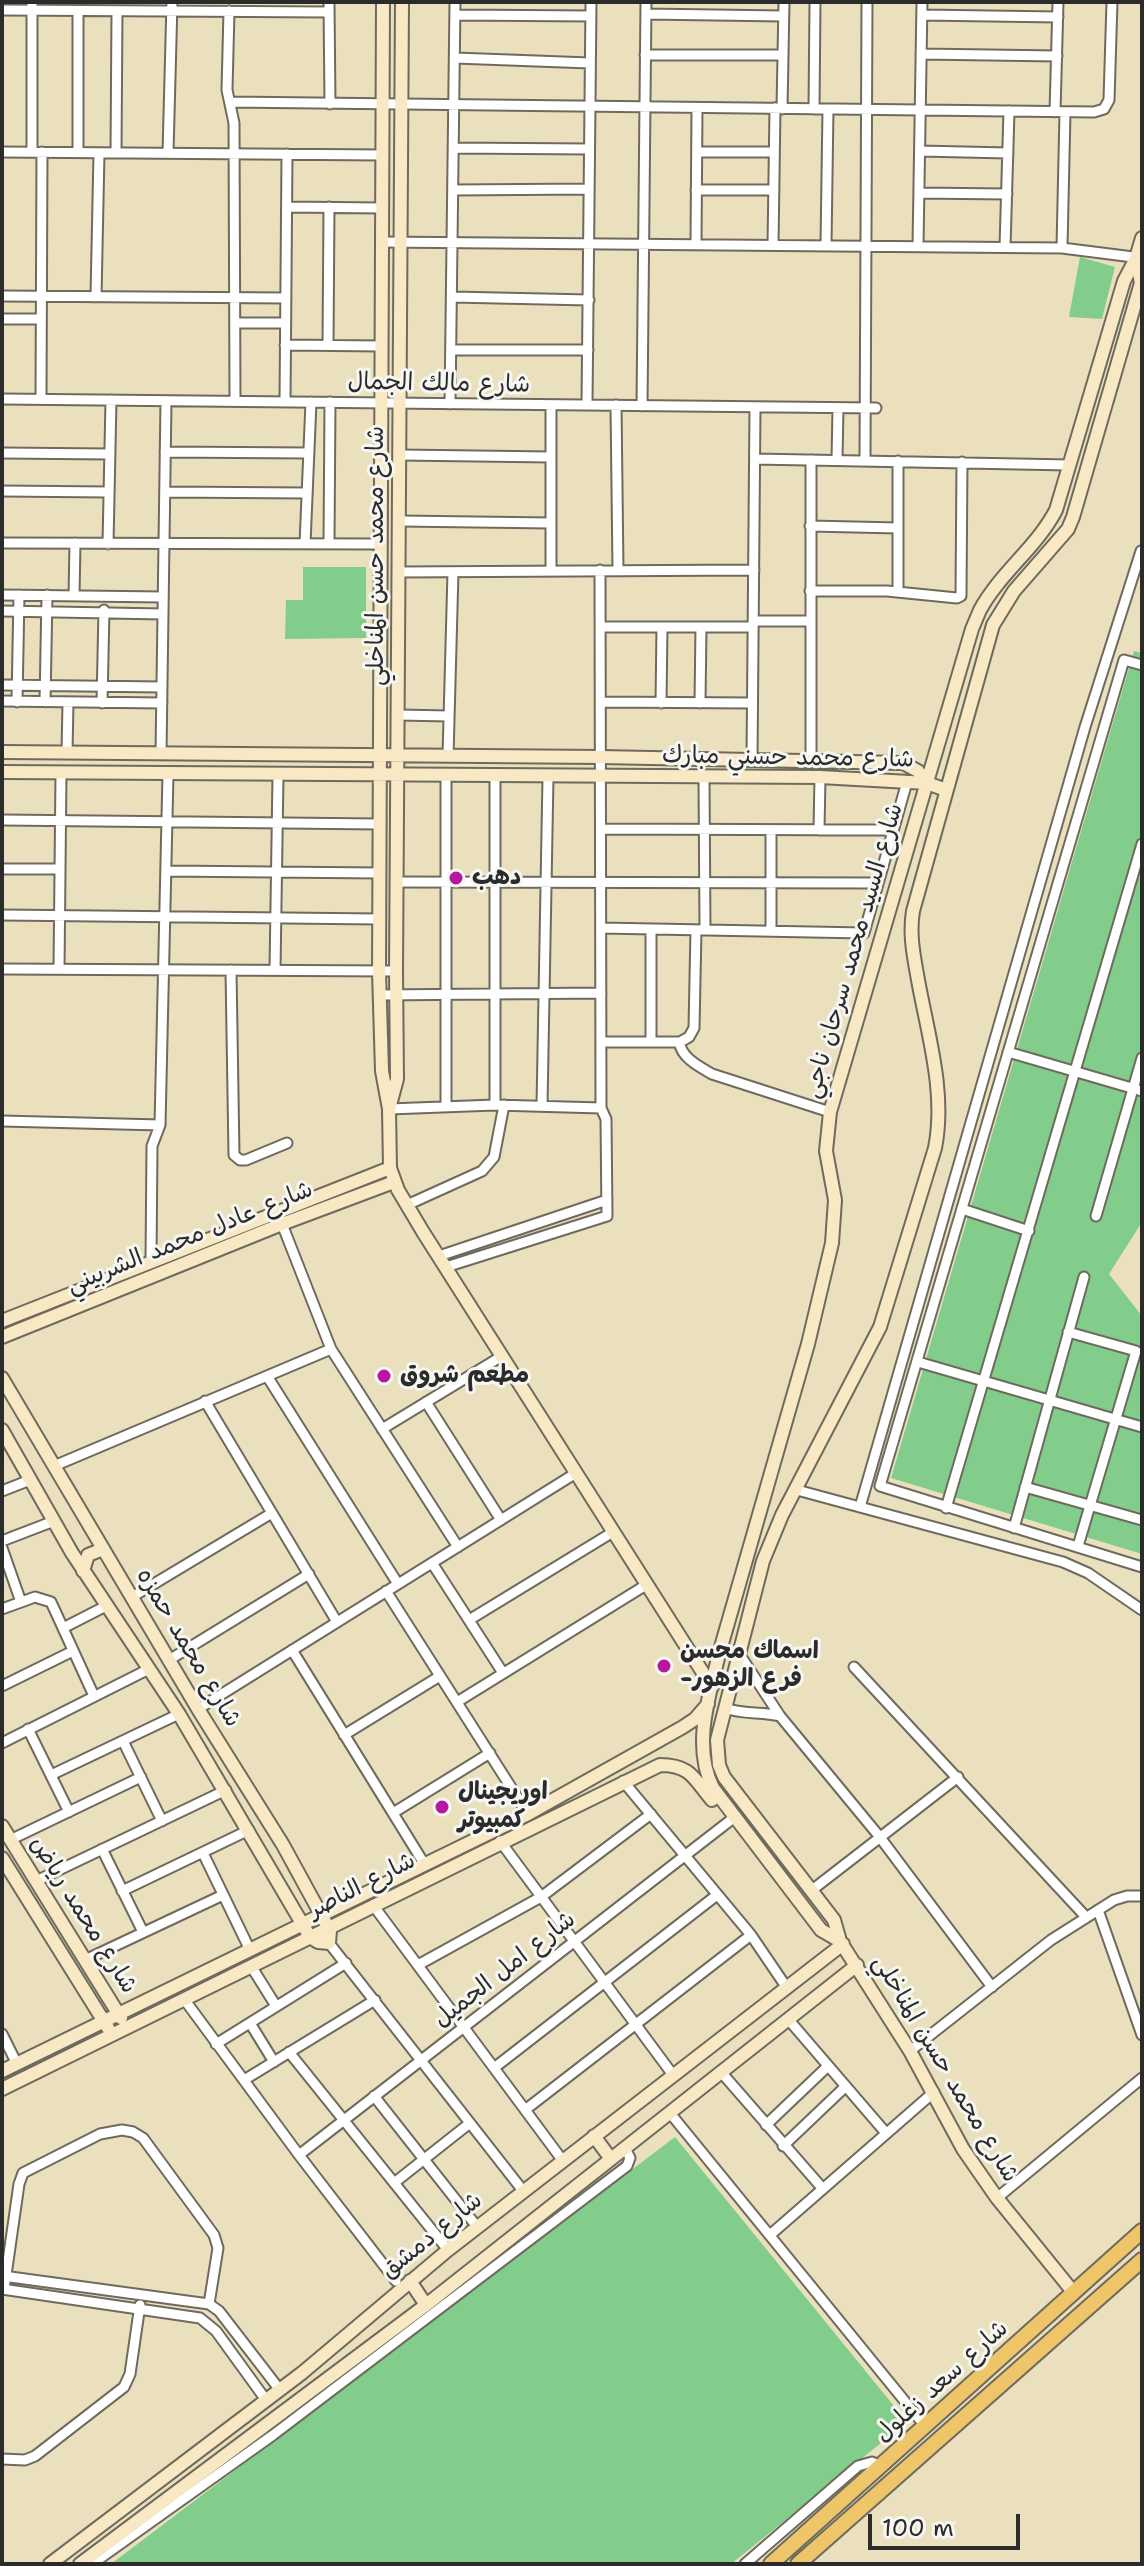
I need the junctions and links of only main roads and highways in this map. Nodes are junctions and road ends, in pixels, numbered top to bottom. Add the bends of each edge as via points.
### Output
1 (1142, 2231) edge
2 (1142, 2260) edge
3 (771, 2564) edge
4 (798, 2564) edge

1 - 3 main road, شارع سعد زغلول
2 - 4 main road, شارع سعد زغلول

